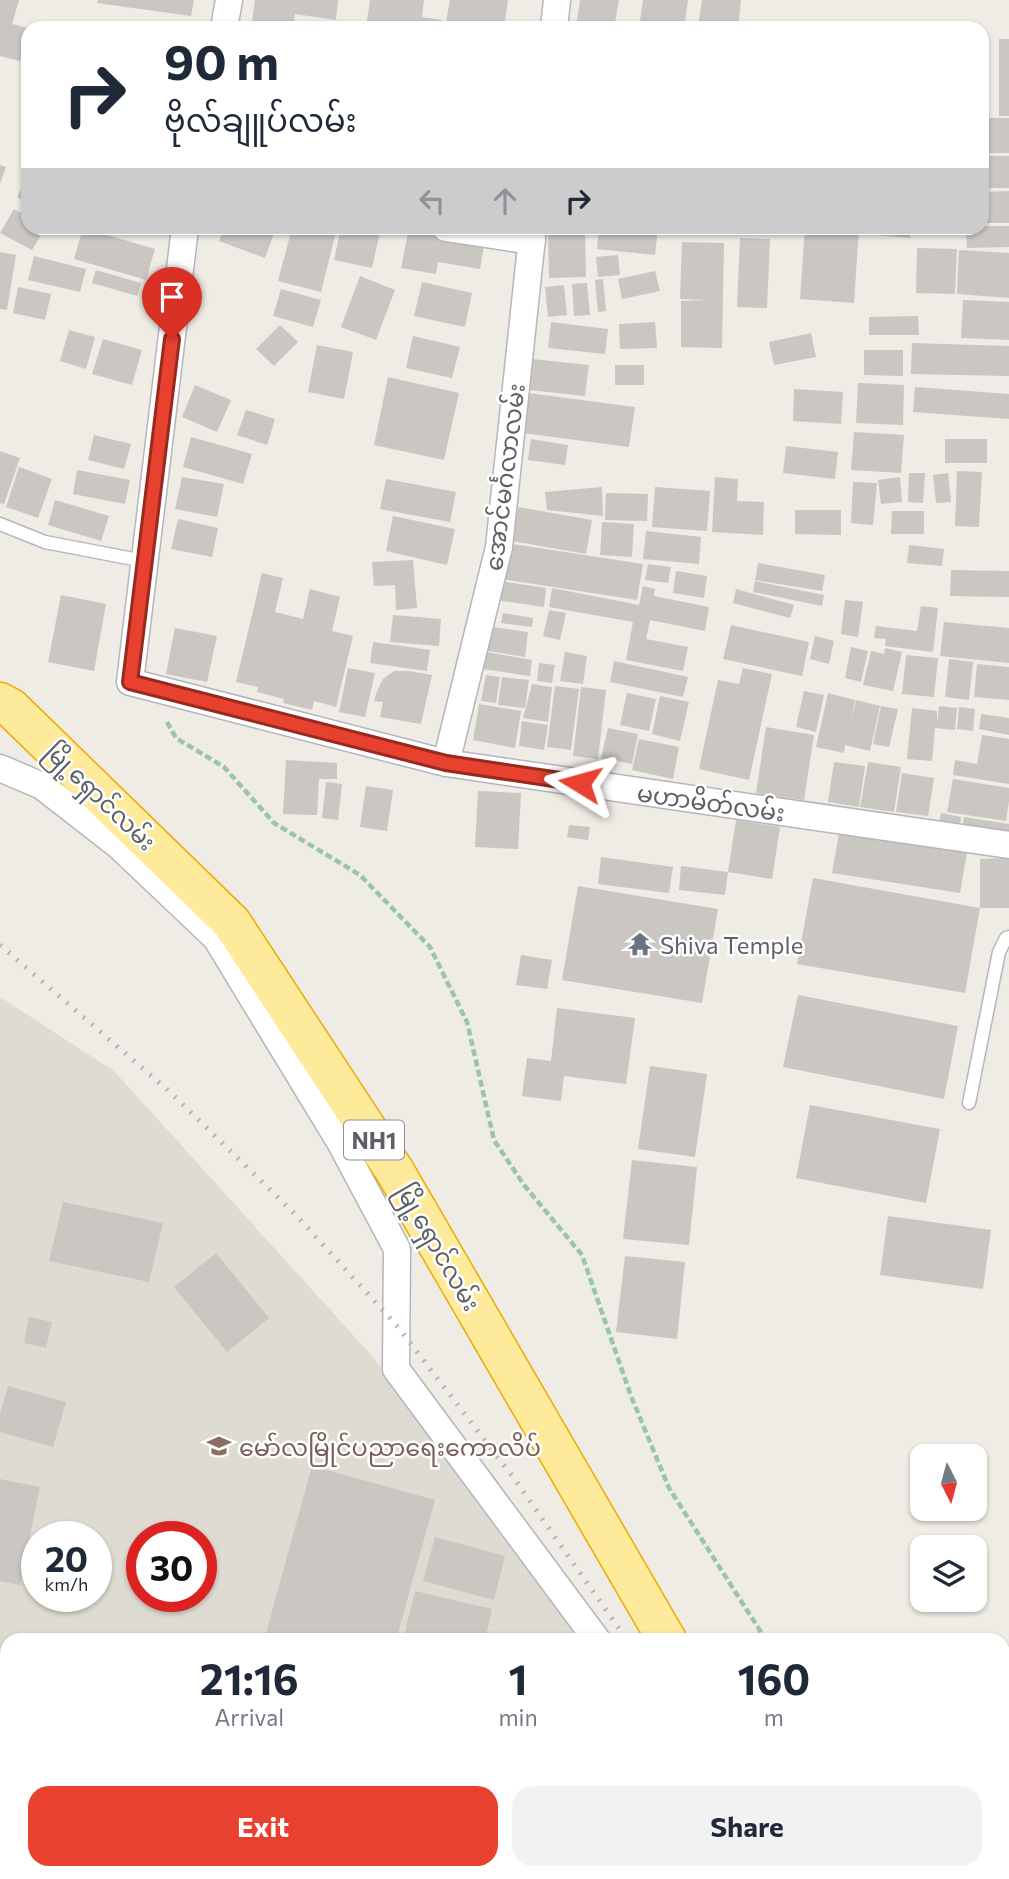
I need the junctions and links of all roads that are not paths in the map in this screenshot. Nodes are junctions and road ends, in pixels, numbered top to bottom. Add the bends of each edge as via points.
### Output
1 (229, 0) edge
2 (557, 0) edge
3 (225, 21) edge
4 (555, 21) edge
5 (184, 235) edge
6 (532, 235) edge
7 (0, 524) edge
8 (144, 561) junction
9 (0, 702) edge
10 (446, 763) junction
11 (0, 768) edge
12 (1009, 845) edge
13 (1009, 937) edge
14 (969, 1103) dead end
15 (592, 1633) edge
16 (663, 1633) edge

1 - 3 street
2 - 4 street
5 - 8 street
6 - 10 street, အောင်မင်္ဂလာလမ်း via 499,547
7 - 8 lane via 45,542
8 - 10 street, မဟာမိတ်လမ်း via 130,682
9 - 16 highway, မြို့ရှောင်လမ်း / NH1 via 232,923 396,1173
10 - 12 street, မဟာမိတ်လမ်း
11 - 15 street via 42,786 119,846 216,938 340,1142 397,1249 397,1369
13 - 14 lane via 999,952

